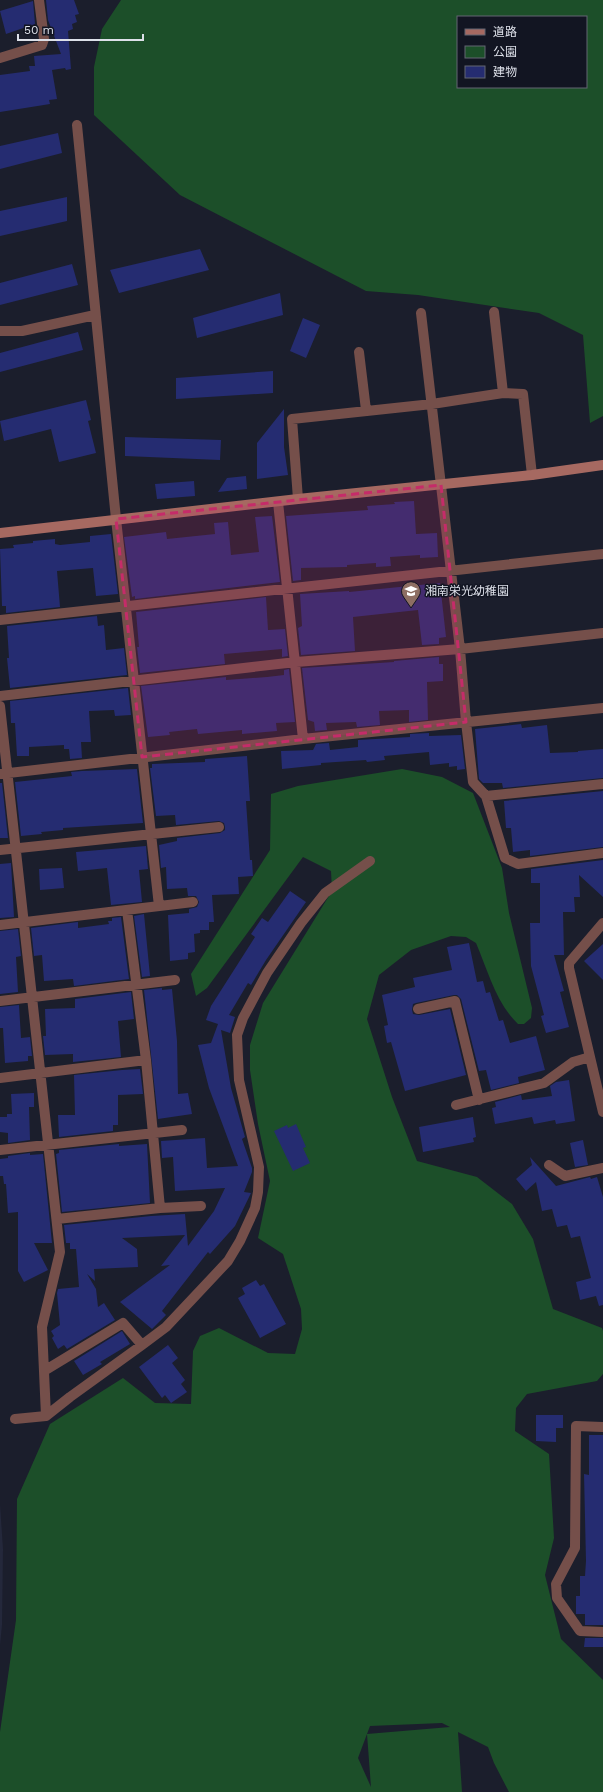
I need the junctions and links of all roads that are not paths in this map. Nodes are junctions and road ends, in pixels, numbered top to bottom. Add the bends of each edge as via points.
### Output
1 (39, 0) edge
2 (0, 58) edge
3 (77, 125) dead end
4 (494, 312) dead end
5 (421, 314) dead end
6 (95, 315) junction
7 (0, 331) edge
8 (359, 352) dead end
9 (504, 393) junction
10 (432, 404) junction
11 (366, 410) junction
12 (603, 465) edge
13 (532, 475) junction
14 (441, 485) junction
15 (298, 499) junction
16 (278, 502) junction
17 (116, 519) junction
18 (0, 533) edge
19 (603, 554) edge
20 (451, 571) junction
21 (287, 588) junction
22 (126, 606) junction
23 (0, 620) edge
24 (603, 633) edge
25 (460, 648) junction
26 (296, 662) junction
27 (134, 680) junction
28 (0, 696) edge
29 (0, 706) edge
30 (603, 708) edge
31 (466, 722) junction
32 (303, 739) junction
33 (142, 757) junction
34 (4, 773) edge
35 (603, 784) edge
36 (486, 796) junction
37 (219, 827) dead end
38 (151, 834) junction
39 (16, 848) junction
40 (0, 850) edge
41 (603, 853) edge
42 (370, 861) dead end
43 (193, 902) dead end
44 (159, 906) junction
45 (127, 910) junction
46 (603, 922) edge
47 (24, 923) junction
48 (0, 925) edge
49 (175, 980) dead end
50 (136, 986) junction
51 (32, 997) junction
52 (0, 1001) edge
53 (418, 1008) dead end
54 (590, 1057) junction
55 (146, 1060) junction
56 (41, 1073) junction
57 (0, 1078) edge
58 (479, 1100) junction
59 (456, 1105) dead end
60 (603, 1112) edge
61 (182, 1130) dead end
62 (152, 1133) junction
63 (50, 1145) junction
64 (0, 1150) edge
65 (549, 1165) dead end
66 (603, 1168) edge
67 (201, 1206) dead end
68 (160, 1208) junction
69 (56, 1219) junction
70 (142, 1345) junction
71 (44, 1371) junction
72 (46, 1416) junction
73 (15, 1419) dead end
74 (603, 1427) edge
75 (603, 1632) edge

1 - 2 street via 44,39 42,45
3 - 6 street
4 - 9 street
5 - 10 street
6 - 7 street via 22,331
6 - 17 street
8 - 11 street
9 - 10 street
9 - 13 street via 523,394
10 - 11 street
10 - 14 street
11 - 15 street via 292,419
12 - 13 street
13 - 14 street
14 - 15 street
14 - 20 street
15 - 16 street
16 - 17 street
16 - 21 street
17 - 18 street
17 - 22 street
19 - 20 street
20 - 21 street
20 - 25 street
21 - 22 street
21 - 26 street
22 - 23 street
22 - 27 street
24 - 25 street
25 - 26 street
25 - 31 street
26 - 27 street
26 - 32 street
27 - 28 street
27 - 33 street
29 - 34 street
30 - 31 street
31 - 32 street
31 - 36 street via 473,782
32 - 33 street
33 - 34 street
33 - 38 street
34 - 39 street
35 - 36 street
36 - 41 street via 505,858 518,864
37 - 38 street
38 - 39 street
38 - 44 street
39 - 40 street
39 - 47 street
42 - 70 street via 326,893 301,923 253,996 237,1035 237,1054 239,1080 259,1167 255,1208 228,1261 166,1327
43 - 44 street
44 - 45 street
45 - 47 street
45 - 50 street
46 - 54 street via 569,963
47 - 48 street
47 - 51 street
49 - 50 street
50 - 51 street
50 - 55 street
51 - 52 street
51 - 56 street
53 - 58 street via 455,1001
54 - 58 street via 573,1062 544,1083
54 - 60 street
55 - 56 street
55 - 62 street
56 - 57 street
56 - 63 street
58 - 59 street
61 - 62 street
62 - 63 street
62 - 68 street
63 - 64 street
63 - 69 street
65 - 66 street via 565,1176
67 - 68 street
68 - 69 street
69 - 71 street via 60,1252 42,1327
70 - 71 street via 123,1323
70 - 72 street
71 - 72 street
72 - 73 street
74 - 75 street via 576,1426 575,1548 556,1584 557,1598 580,1631

